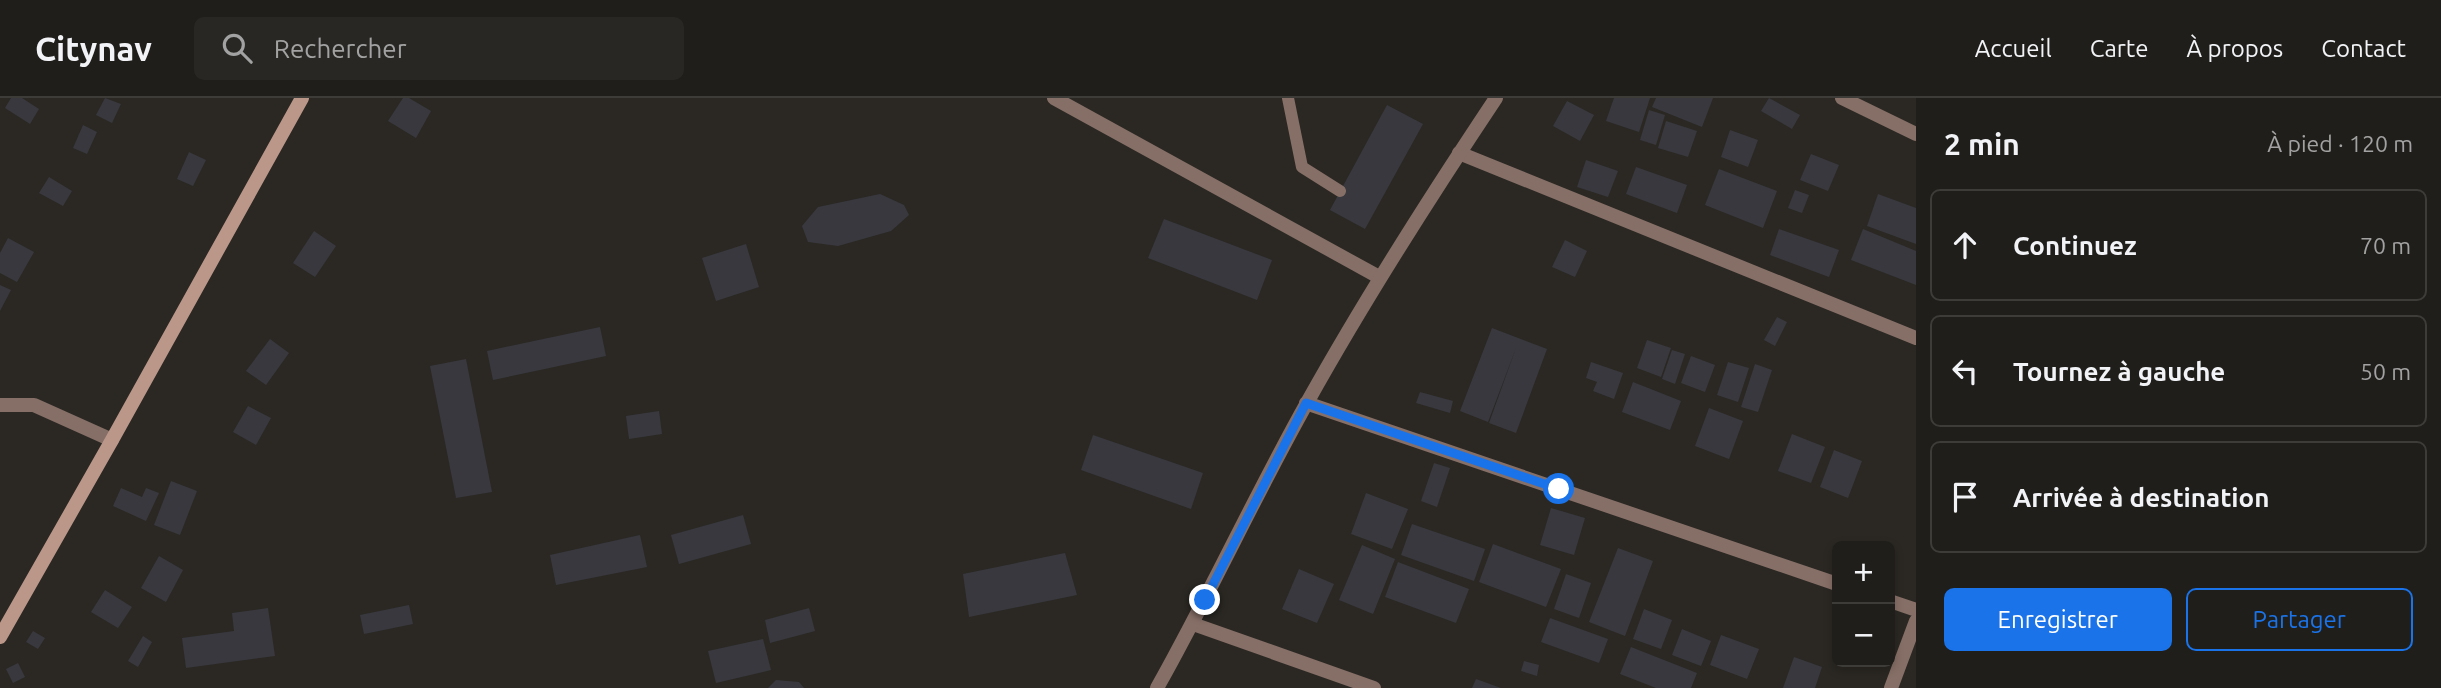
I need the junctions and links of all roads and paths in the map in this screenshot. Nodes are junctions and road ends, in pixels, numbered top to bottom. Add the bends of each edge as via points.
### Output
1 (302, 98) edge
2 (1054, 98) edge
3 (1288, 98) edge
4 (1496, 98) edge
5 (1842, 98) edge
6 (1916, 134) edge
7 (1459, 153) junction
8 (1340, 191) dead end
9 (1379, 276) junction
10 (1916, 338) edge
11 (1306, 403) junction
12 (0, 405) edge
13 (112, 440) junction
14 (1832, 582) edge
15 (1895, 603) edge
16 (1916, 610) edge
17 (1916, 621) edge
18 (1193, 624) junction
19 (0, 637) edge
20 (1157, 688) edge
21 (1374, 688) edge
22 (1891, 688) edge

1 - 13 main road
2 - 9 street
3 - 8 lane via 1302,167
4 - 7 street
5 - 6 street
7 - 9 street
7 - 10 street
9 - 11 street
11 - 14 street
11 - 18 street
12 - 13 street via 34,405
13 - 19 main road
15 - 16 street
17 - 22 street
18 - 20 street
18 - 21 street

